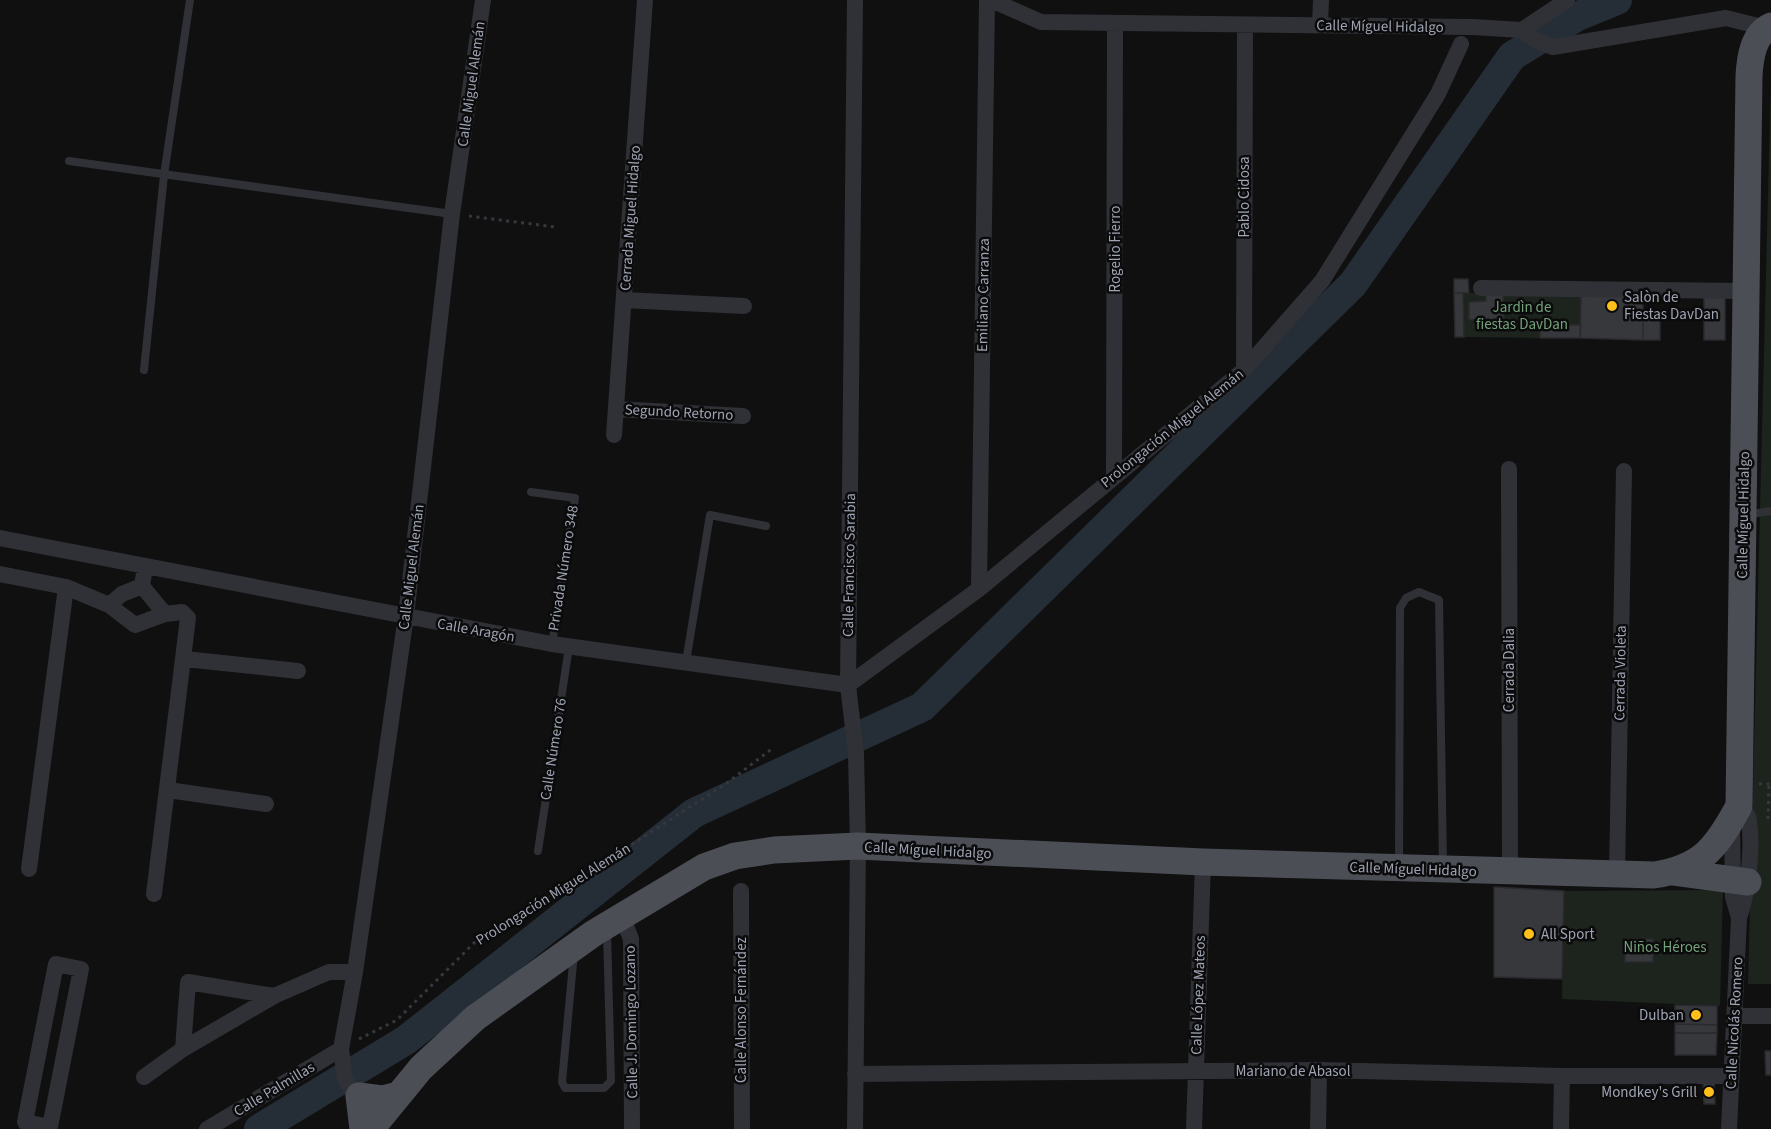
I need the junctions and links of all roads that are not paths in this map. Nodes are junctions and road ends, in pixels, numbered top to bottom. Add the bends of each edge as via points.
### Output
1 (189, 0) edge
2 (483, 0) edge
3 (645, 0) edge
4 (855, 0) edge
5 (989, 0) edge
6 (1321, 0) edge
7 (1567, 0) edge
8 (1115, 24) junction
9 (1245, 25) junction
10 (1320, 25) junction
11 (1768, 27) edge
12 (1534, 38) junction
13 (1461, 44) dead end
14 (69, 161) dead end
15 (164, 175) junction
16 (452, 214) junction
17 (1481, 288) dead end
18 (1746, 291) junction
19 (624, 300) junction
20 (744, 306) dead end
21 (144, 370) dead end
22 (1244, 370) junction
23 (616, 409) junction
24 (743, 416) dead end
25 (614, 435) dead end
26 (1509, 469) dead end
27 (1624, 471) dead end
28 (1114, 474) junction
29 (531, 492) dead end
30 (1771, 512) edge
31 (1743, 515) junction
32 (766, 526) dead end
33 (0, 538) edge
34 (145, 567) junction
35 (0, 574) edge
36 (66, 586) junction
37 (142, 586) junction
38 (979, 589) junction
39 (109, 605) junction
40 (165, 614) junction
41 (406, 616) junction
42 (552, 644) junction
43 (569, 647) junction
44 (184, 659) junction
45 (686, 662) junction
46 (298, 671) dead end
47 (848, 685) junction
48 (168, 790) junction
49 (266, 804) dead end
50 (1735, 813) junction
51 (858, 846) junction
52 (538, 851) dead end
53 (1203, 862) junction
54 (1399, 868) junction
55 (29, 869) dead end
56 (1443, 870) junction
57 (1510, 872) junction
58 (1674, 872) junction
59 (1617, 875) junction
60 (1740, 881) junction
61 (741, 891) dead end
62 (154, 894) dead end
63 (614, 921) junction
64 (574, 946) junction
65 (355, 972) junction
66 (274, 996) junction
67 (1734, 1016) junction
68 (1771, 1016) edge
69 (183, 1048) junction
70 (341, 1049) junction
71 (1319, 1070) junction
72 (1194, 1073) junction
73 (855, 1074) junction
74 (1562, 1076) junction
75 (1731, 1076) junction
76 (144, 1077) dead end
77 (355, 1093) junction
78 (398, 1095) junction
79 (39, 1127) edge
80 (369, 1127) edge
81 (207, 1129) edge
82 (632, 1129) edge
83 (742, 1129) edge
84 (855, 1129) edge
85 (1194, 1129) edge
86 (1318, 1129) edge
87 (1561, 1129) edge
88 (1729, 1129) edge

1 - 15 lane
2 - 16 street, Calle Miguel Alemán
3 - 19 street, Cerrada Miguel Hidalgo
4 - 47 street, Calle Francisco Sarabia
5 - 8 street, Calle Míguel Hidalgo via 1041,22
5 - 38 street, Emiliano Carranza
6 - 10 street
7 - 12 street
8 - 9 street, Calle Míguel Hidalgo
8 - 28 street, Rogelio Fierro
9 - 10 street, Calle Míguel Hidalgo
9 - 22 street, Pablo Cidosa
10 - 12 street, Calle Míguel Hidalgo
11 - 12 street, Calle Míguel Hidalgo via 1726,18 1553,46
11 - 18 main road, Calle Míguel Hidalgo via 1756,43 1749,76
13 - 22 street, Prolongación Miguel Alemán via 1438,94 1322,280
14 - 15 lane
15 - 16 lane
15 - 21 lane
16 - 41 street, Calle Miguel Alemán
17 - 18 street
18 - 31 main road, Calle Míguel Hidalgo
19 - 20 street
19 - 23 street, Cerrada Miguel Hidalgo
22 - 28 street, Prolongación Miguel Alemán
23 - 24 street, Segundo Retorno
23 - 25 street, Cerrada Miguel Hidalgo
26 - 57 street, Cerrada Dalia
27 - 59 street, Cerrada Violeta
28 - 38 street, Prolongación Miguel Alemán
29 - 42 lane, Privada Número 348 via 575,498
30 - 31 lane
31 - 50 main road, Calle Míguel Hidalgo
32 - 45 lane via 710,515
33 - 34 street, Calle Aragón
34 - 37 street
34 - 41 street, Calle Aragón
35 - 36 street
36 - 39 street
36 - 55 street
37 - 39 street via 122,594
37 - 40 street
38 - 47 street, Prolongación Miguel Alemán
39 - 40 street via 135,625
40 - 44 street via 182,612 188,618
41 - 42 street, Calle Aragón
41 - 65 street, Calle Miguel Alemán
42 - 43 street, Calle Aragón
43 - 45 street, Calle Aragón
43 - 52 lane, Calle Número 76
44 - 46 street
44 - 48 street
45 - 47 street, Calle Aragón
47 - 51 street, Calle Francisco Sarabia via 856,754
48 - 49 street
48 - 62 street
50 - 58 main road, Calle Míguel Hidalgo via 1703,858
50 - 60 street, Calle Nicolás Romero via 1750,821
51 - 53 main road, Calle Míguel Hidalgo
51 - 63 main road, Calle Míguel Hidalgo via 735,856 704,867
51 - 73 street, Calle Francisco Sarabia
53 - 54 main road, Calle Míguel Hidalgo
53 - 72 street, Calle López Mateos
54 - 56 main road, Calle Míguel Hidalgo
54 - 56 lane via 1400,608 1406,598 1419,592 1439,600
56 - 57 main road, Calle Míguel Hidalgo
57 - 59 main road, Calle Míguel Hidalgo
58 - 59 main road, Calle Míguel Hidalgo
58 - 60 main road
60 - 67 street, Calle Nicolás Romero via 1733,897 1739,918
61 - 83 street, Calle Alonso Fernández
63 - 64 main road, Calle Míguel Hidalgo
63 - 64 lane via 611,1081 604,1088 565,1088 562,1082
63 - 82 street, Calle J. Domingo Lozano via 631,939
64 - 78 main road, Calle Míguel Hidalgo via 475,1018
65 - 66 street via 329,972
65 - 70 street, Calle Miguel Alemán
66 - 69 street
66 - 69 street via 188,982
67 - 68 street
67 - 75 street, Calle Nicolás Romero
69 - 76 street
70 - 77 street, Calle Miguel Alemán via 342,1066
70 - 81 street, Calle Palmillas
71 - 72 street, Mariano de Abasol
71 - 74 street, Mariano de Abasol
71 - 86 street
72 - 73 street, Mariano de Abasol
72 - 85 street, Calle López Mateos
73 - 84 street, Calle Francisco Sarabia
74 - 75 street, Mariano de Abasol
74 - 87 street
75 - 88 street, Calle Nicolás Romero
77 - 78 main road via 382,1099
77 - 80 main road
78 - 80 main road, Calle Míguel Hidalgo
79 - 79 street via 25,1122 56,964 81,969 50,1127

